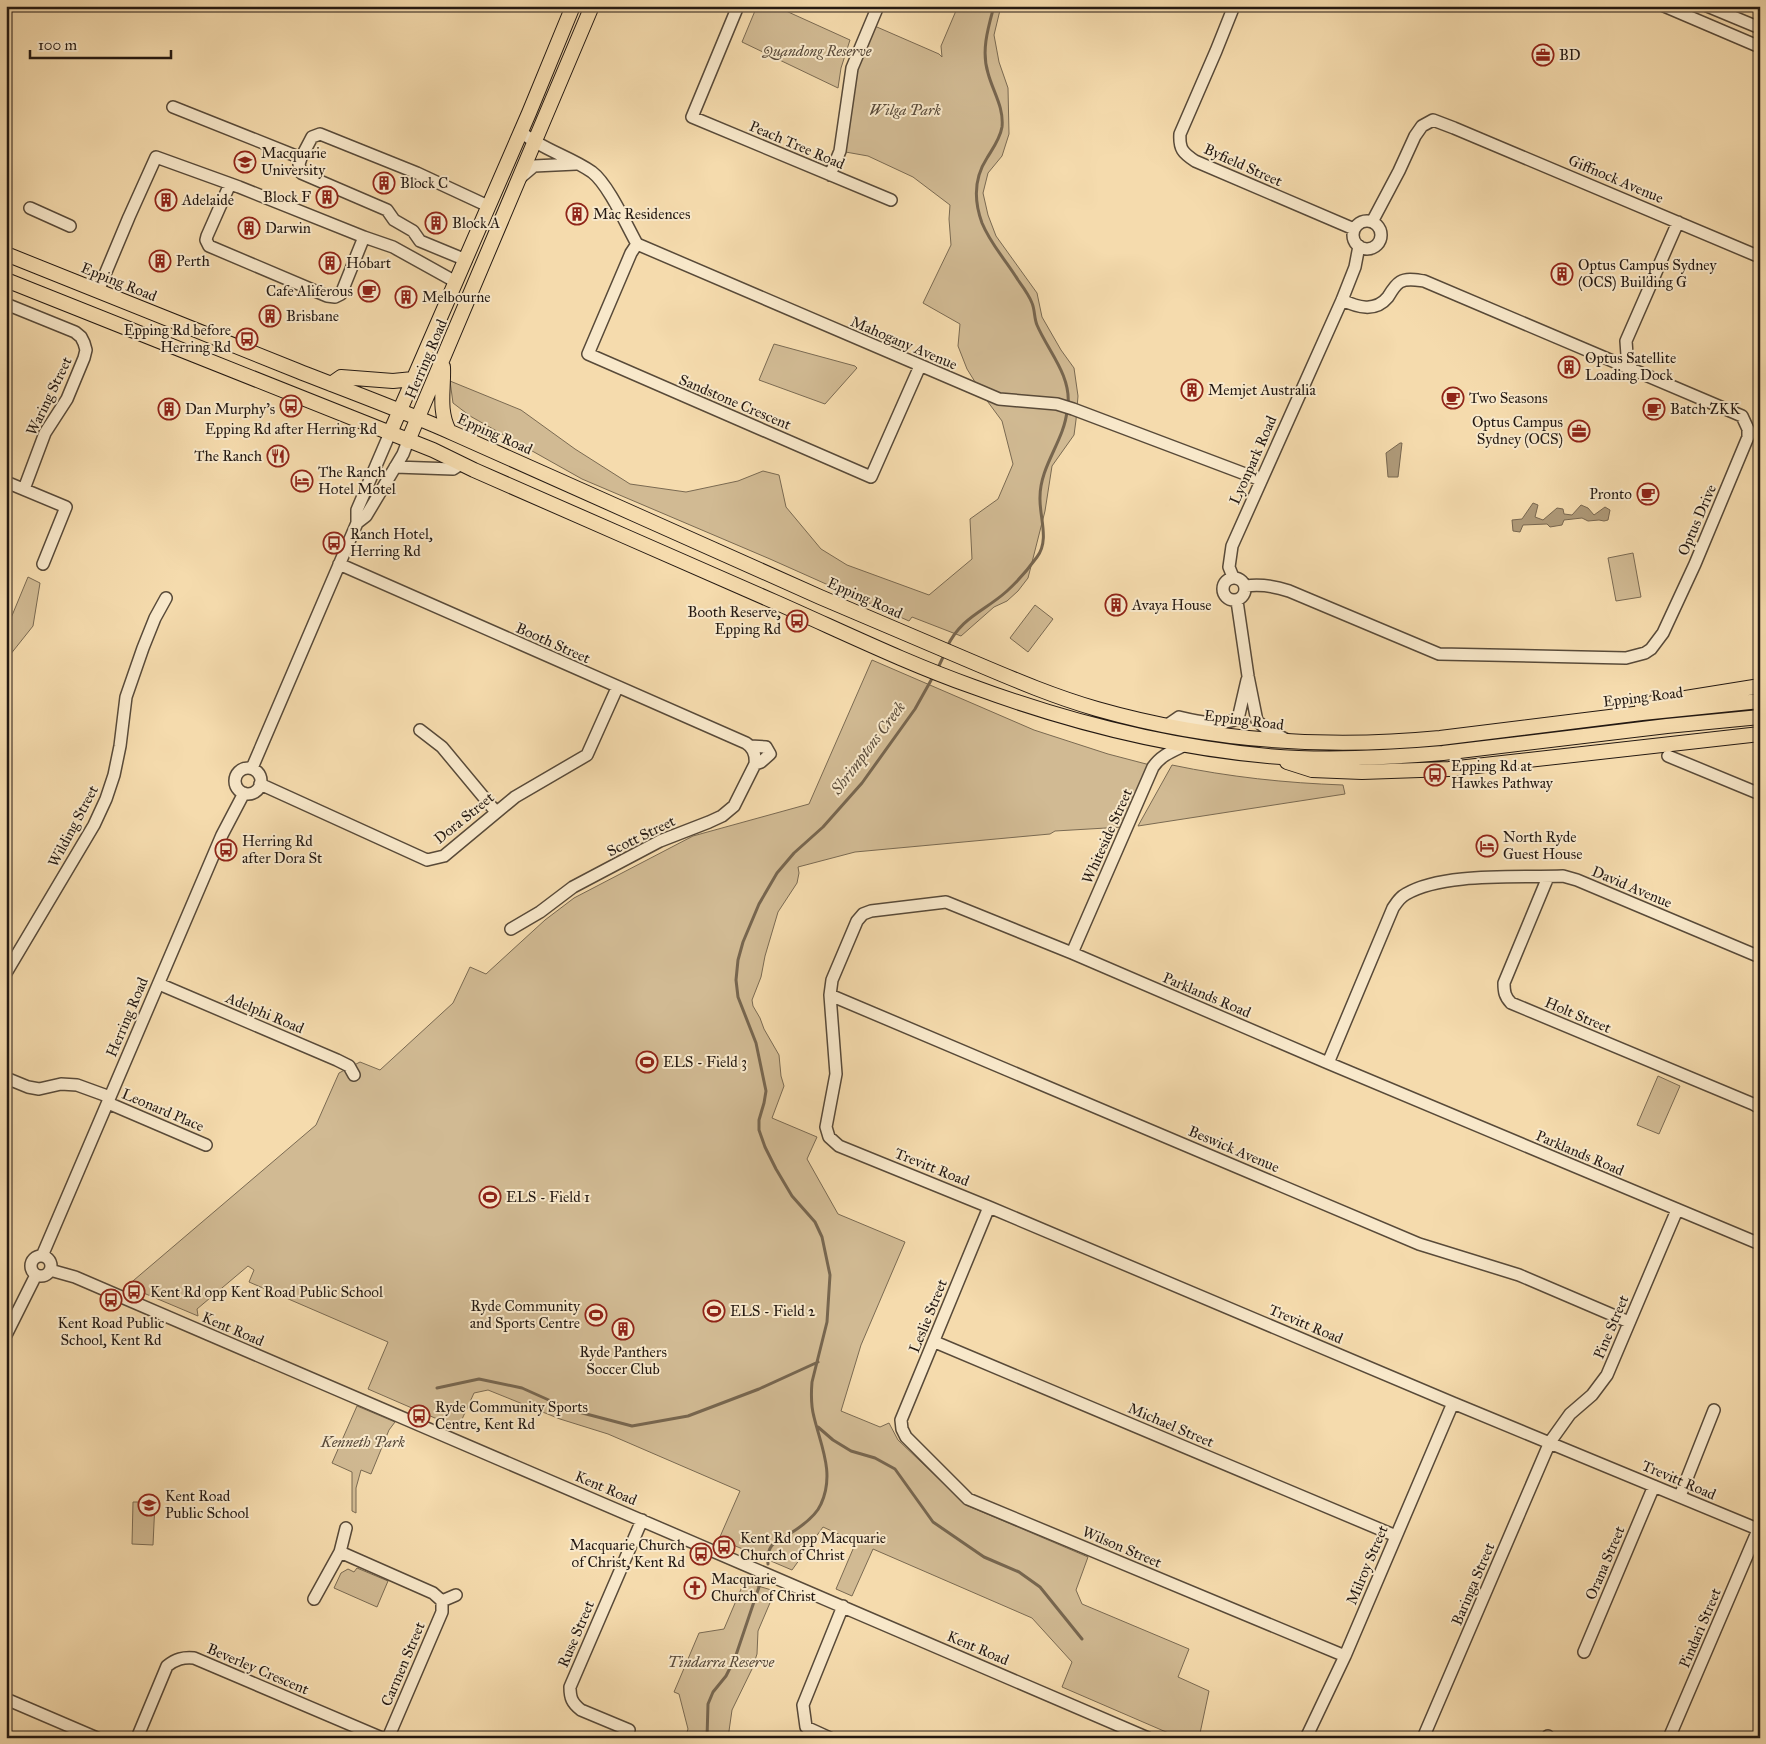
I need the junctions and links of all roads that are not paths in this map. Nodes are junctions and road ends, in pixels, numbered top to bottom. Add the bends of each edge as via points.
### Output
1 (572, 6) edge
2 (592, 6) edge
3 (878, 6) edge
4 (1234, 6) edge
5 (1664, 6) edge
6 (1707, 6) edge
7 (733, 8) edge
8 (1760, 28) edge
9 (1760, 47) edge
10 (173, 107) dead end
11 (521, 132) junction
12 (534, 143) junction
13 (301, 158) junction
14 (577, 164) junction
15 (830, 175) junction
16 (518, 180) junction
17 (230, 184) junction
18 (891, 200) dead end
19 (488, 206) junction
20 (30, 208) dead end
21 (1372, 222) junction
22 (1678, 222) junction
23 (70, 226) dead end
24 (1354, 229) junction
25 (364, 237) junction
26 (637, 244) junction
27 (1359, 246) junction
28 (6, 254) edge
29 (1760, 256) edge
30 (466, 260) junction
31 (6, 280) edge
32 (456, 282) junction
33 (98, 291) junction
34 (1342, 300) junction
35 (6, 304) edge
36 (442, 361) junction
37 (920, 366) junction
38 (1632, 370) junction
39 (413, 379) junction
40 (331, 384) junction
41 (400, 410) junction
42 (418, 418) junction
43 (449, 431) junction
44 (390, 433) junction
45 (408, 441) junction
46 (461, 464) junction
47 (395, 467) junction
48 (1261, 480) junction
49 (6, 482) edge
50 (24, 489) junction
51 (357, 523) junction
52 (43, 564) dead end
53 (339, 564) junction
54 (1233, 577) junction
55 (1246, 586) junction
56 (166, 598) dead end
57 (1237, 600) junction
58 (1248, 676) junction
59 (1760, 686) edge
60 (617, 688) junction
61 (1760, 701) edge
62 (1760, 717) edge
63 (1166, 726) junction
64 (1543, 726) junction
65 (420, 730) dead end
66 (1760, 734) edge
67 (1291, 742) junction
68 (1185, 745) junction
69 (751, 748) joint
70 (1270, 756) junction
71 (1668, 756) dead end
72 (252, 768) junction
73 (260, 784) junction
74 (244, 793) junction
75 (1760, 794) edge
76 (496, 812) junction
77 (1548, 877) junction
78 (511, 930) dead end
79 (1072, 953) junction
80 (1760, 957) edge
81 (6, 973) edge
82 (158, 984) junction
83 (830, 996) junction
84 (1328, 1063) junction
85 (354, 1075) dead end
86 (6, 1078) edge
87 (109, 1100) junction
88 (1760, 1108) edge
89 (206, 1145) dead end
90 (839, 1146) joint
91 (989, 1207) junction
92 (1677, 1210) junction
93 (1760, 1244) edge
94 (42, 1256) junction
95 (50, 1270) junction
96 (36, 1275) junction
97 (1629, 1322) junction
98 (6, 1335) edge
99 (934, 1342) junction
100 (1453, 1403) junction
101 (1714, 1410) dead end
102 (906, 1437) joint
103 (1550, 1442) junction
104 (1654, 1486) junction
105 (1680, 1496) junction
106 (642, 1520) junction
107 (346, 1528) dead end
108 (1759, 1530) edge
109 (1396, 1536) junction
110 (340, 1552) junction
111 (456, 1595) dead end
112 (314, 1598) dead end
113 (442, 1601) junction
114 (843, 1606) junction
115 (1584, 1652) dead end
116 (1345, 1656) junction
117 (6, 1700) edge
118 (629, 1730) dead end
119 (97, 1738) edge
120 (136, 1738) edge
121 (382, 1738) edge
122 (388, 1738) edge
123 (830, 1738) edge
124 (1148, 1738) edge
125 (1306, 1738) edge
126 (1424, 1738) edge
127 (1669, 1738) edge

1 - 11 main road, Herring Road
2 - 12 main road, Herring Road
3 - 15 street via 852,68 840,151
4 - 24 street, Byfield Street via 1180,134 1184,154
5 - 9 street
6 - 8 street
7 - 15 street, Peach Tree Road via 692,117
10 - 13 street
11 - 12 street
11 - 19 main road, Herring Road
12 - 14 street
12 - 16 main road, Herring Road
13 - 19 street via 312,137 320,134
13 - 30 street via 301,173 387,210 420,241
14 - 16 street via 534,166
14 - 26 street via 593,173 607,188
15 - 18 street, Peach Tree Road
16 - 36 main road, Herring Road
17 - 25 street
17 - 25 street via 207,236 209,246 326,296 341,294
17 - 33 street via 156,157
19 - 30 main road, Herring Road
20 - 23 street
21 - 22 street, Giffnock Avenue via 1415,136 1422,126 1433,120
21 - 24 street via 1360,223
21 - 27 street via 1381,232 1380,242 1368,249
22 - 29 street, Giffnock Avenue
22 - 38 street via 1626,341
24 - 27 street via 1354,239
25 - 32 street via 392,247
26 - 37 street, Mahogany Avenue
26 - 37 street, Sandstone Crescent via 588,354 722,413 871,476
27 - 34 street, Lyonpark Road
28 - 33 main road, Epping Road
30 - 32 main road, Herring Road
31 - 44 main road, Epping Road
32 - 39 main road, Herring Road
33 - 40 main road, Epping Road
34 - 38 street, Optus Drive via 1356,306 1371,307 1383,302 1400,282 1424,281
34 - 48 street, Lyonpark Road
35 - 50 street, Waring Street via 75,332 81,337 86,350 67,399 45,433
36 - 42 main road, Herring Road
36 - 43 main road via 442,408
37 - 48 street, Mahogany Avenue via 999,399 1074,408
38 - 55 street, Optus Drive via 1742,416 1748,429 1742,453 1686,584 1663,633 1644,653 1626,658 1439,654 1289,590 1257,584
39 - 40 main road via 393,381 341,377
39 - 41 main road, Herring Road
40 - 41 main road, Epping Road
41 - 42 main road, Epping Road
41 - 44 main road, Herring Road
42 - 43 main road, Epping Road
42 - 45 main road, Herring Road
43 - 63 main road, Epping Road via 978,665 1099,710
44 - 45 main road, Epping Road
44 - 51 street, Herring Road via 357,510
45 - 46 main road, Epping Road
45 - 47 street, Herring Road
46 - 47 street via 453,469
46 - 68 main road, Epping Road via 971,686 1065,717
47 - 51 street, Herring Road via 366,516
48 - 54 street, Lyonpark Road via 1232,546 1230,567
49 - 50 street
50 - 52 street via 66,507
51 - 53 street, Herring Road
53 - 60 street, Booth Street
53 - 72 street, Herring Road
54 - 55 street
54 - 57 street via 1225,582 1223,590 1228,597
55 - 57 street via 1245,594
56 - 81 street, Wilding Street via 155,618 126,697 120,746 106,799 94,825
57 - 58 street
58 - 63 street via 1238,719 1223,724 1179,717
58 - 67 street via 1257,721
59 - 64 main road via 1597,712
60 - 69 street, Booth Street
60 - 76 street, Dora Street via 587,755 515,797
61 - 64 main road, Epping Road
62 - 70 main road, Epping Road via 1407,756
63 - 67 main road, Epping Road
64 - 67 main road, Epping Road via 1409,741
65 - 76 street via 442,747
66 - 70 main road via 1449,769 1312,770
68 - 70 main road, Epping Road
68 - 79 street, Whiteside Street via 1156,763
69 - 78 street, Scott Street via 756,757 755,764 734,806 722,816 660,841 574,887
71 - 75 street
72 - 73 street via 260,776
72 - 74 street via 243,769 237,775 236,784
73 - 74 street via 256,791
73 - 76 street, Dora Street via 428,860 444,856
74 - 82 street, Herring Road via 222,835
77 - 80 street, David Avenue via 1563,876 1577,880
77 - 84 street, David Avenue via 1457,879 1424,887 1399,899
77 - 88 street, Holt Street via 1504,983 1506,998 1511,1003
79 - 83 street, Parklands Road via 946,902 871,911 857,921 832,980
79 - 84 street, Parklands Road
82 - 85 street, Adelphi Road via 337,1060 349,1066
82 - 87 street, Herring Road
83 - 90 street, Parklands Road via 836,1074 826,1127 829,1137
83 - 97 street, Beswick Avenue via 1419,1244 1519,1275
84 - 92 street, Parklands Road
86 - 87 street, Leonard Place via 40,1089 61,1084 77,1085
87 - 89 street, Leonard Place
87 - 94 street, Herring Road
90 - 91 street, Trevitt Road
91 - 99 street, Leslie Street
91 - 100 street, Trevitt Road
92 - 93 street, Parklands Road
92 - 97 street, Pine Street
94 - 95 street via 50,1261
94 - 96 street via 36,1257 30,1267
95 - 96 street via 42,1276
95 - 106 street, Kent Road via 74,1277
96 - 98 street
97 - 103 street, Pine Street via 1602,1383 1570,1414
99 - 102 street, Leslie Street via 901,1420
99 - 109 street, Michael Street
100 - 103 street, Trevitt Road
100 - 109 street, Milroy Street
101 - 105 street
102 - 116 street, Wilson Street via 968,1499
103 - 104 street, Trevitt Road
103 - 126 street, Baringa Street
104 - 105 street, Trevitt Road
104 - 115 street, Orana Street
105 - 108 street, Trevitt Road
106 - 114 street, Kent Road
106 - 118 street, Ruse Street via 570,1687 570,1697 581,1710
107 - 110 street
108 - 127 street, Pindari Street
109 - 116 street, Milroy Street
110 - 112 street
110 - 113 street via 434,1593
111 - 113 street
113 - 122 street, Carmen Street via 442,1612
114 - 123 street via 802,1705 806,1727
114 - 124 street, Kent Road
116 - 125 street, Milroy Street
117 - 119 street
120 - 121 street, Beverley Crescent via 167,1666 184,1657 194,1658

